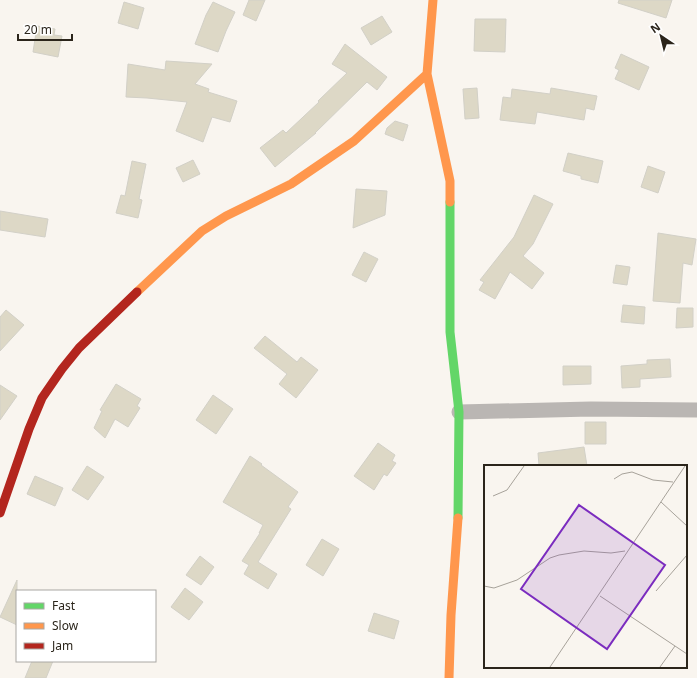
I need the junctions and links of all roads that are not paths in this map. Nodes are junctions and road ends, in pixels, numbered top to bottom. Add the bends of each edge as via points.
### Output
1 (432, 0) edge
2 (427, 74) junction
3 (697, 410) edge
4 (459, 412) junction
5 (0, 513) edge
6 (450, 678) edge

1 - 2 street
2 - 4 street via 450,181 450,332
2 - 5 street via 354,141 290,184 202,231 79,348 42,398
3 - 4 street
4 - 6 street via 458,521 451,614

